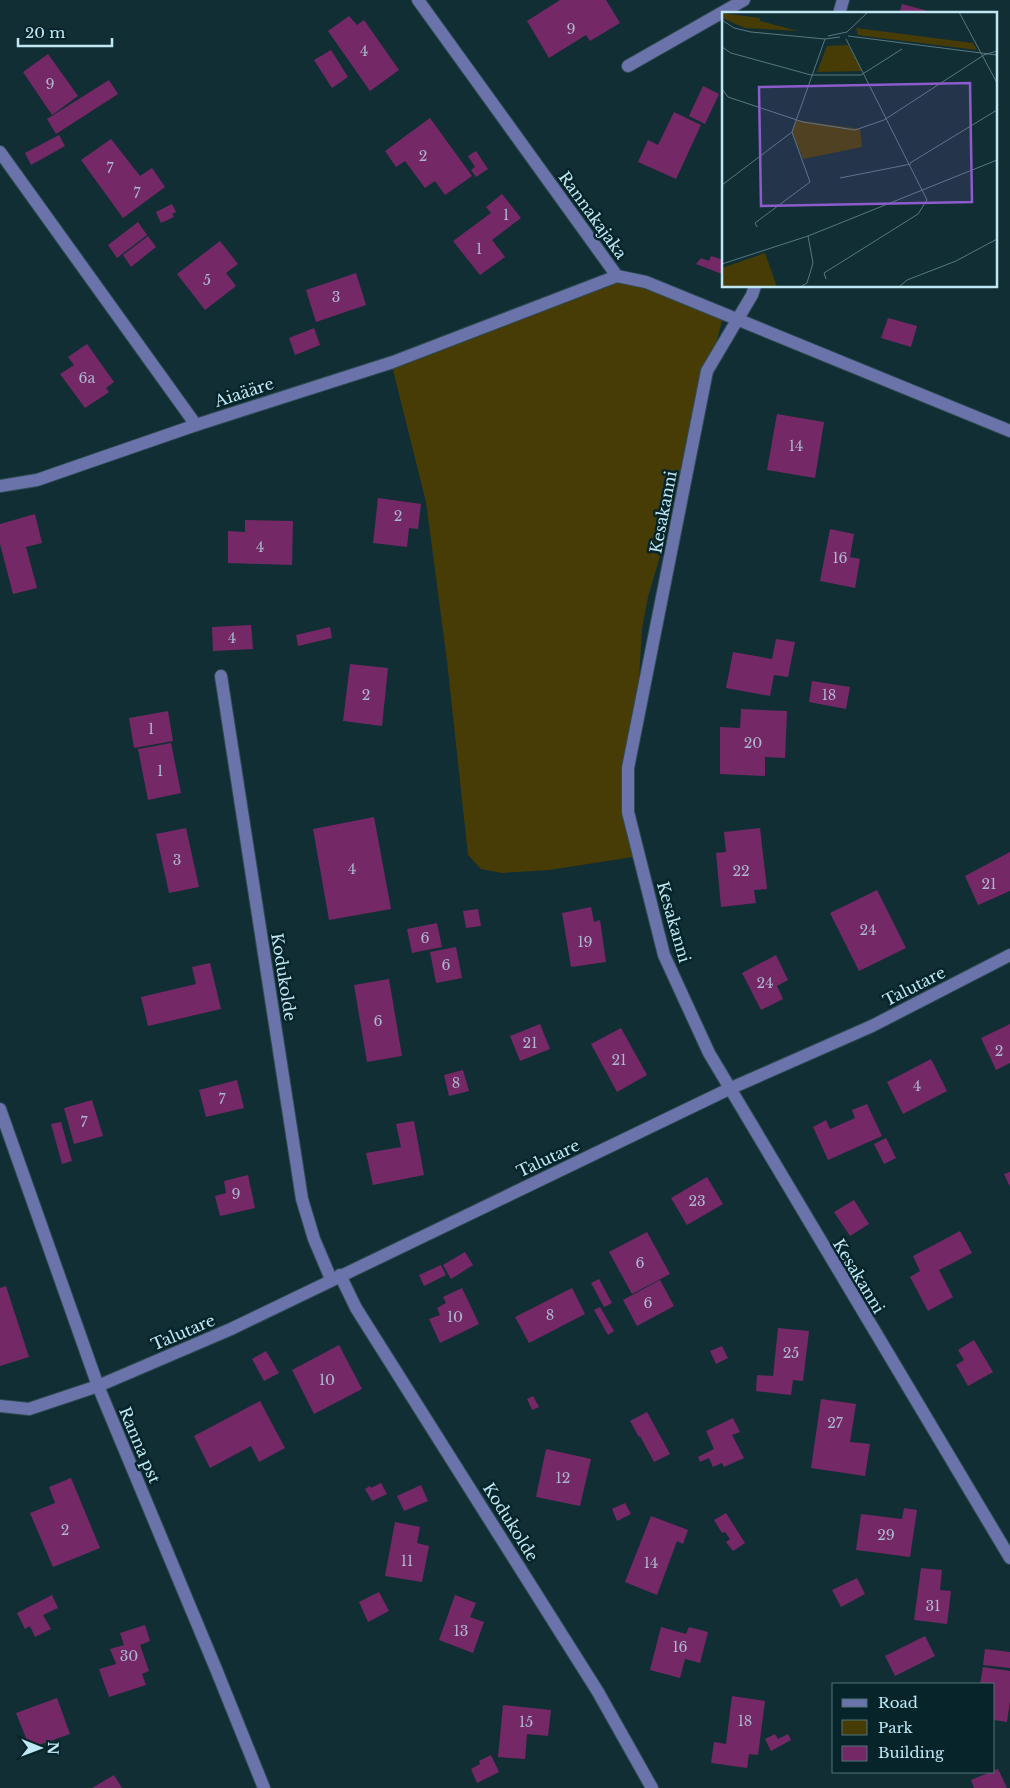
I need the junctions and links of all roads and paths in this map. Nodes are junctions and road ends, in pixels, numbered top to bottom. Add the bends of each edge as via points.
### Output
1 (418, 0) edge
2 (744, 0) edge
3 (723, 12) edge
4 (722, 13) edge
5 (628, 66) dead end
6 (0, 152) edge
7 (617, 276) junction
8 (754, 288) edge
9 (738, 320) junction
10 (196, 424) junction
11 (1010, 431) edge
12 (0, 486) edge
13 (221, 676) dead end
14 (1010, 955) edge
15 (729, 1090) junction
16 (0, 1109) edge
17 (335, 1277) junction
18 (98, 1386) junction
19 (0, 1406) edge
20 (1010, 1558) edge
21 (264, 1788) edge
22 (652, 1788) edge

1 - 7 street, Rannakajaka
2 - 3 street
4 - 5 street
6 - 10 street
7 - 9 street, Rannakajaka via 646,282
7 - 10 street, Aiaääre via 393,362
8 - 9 street, Kesakanni
9 - 11 street, Rannakajaka
9 - 15 street, Kesakanni via 708,371 628,768 628,812 664,955 708,1053
10 - 12 street, Aiaääre via 37,480
13 - 17 street, Kodukolde via 302,1199 314,1239
14 - 15 street, Talutare via 872,1026
15 - 17 street, Talutare
15 - 20 street, Kesakanni
16 - 18 street, Ranna pst
17 - 18 street, Talutare
17 - 22 street, Kodukolde via 598,1692
18 - 19 street, Talutare via 29,1409
18 - 21 street, Ranna pst

